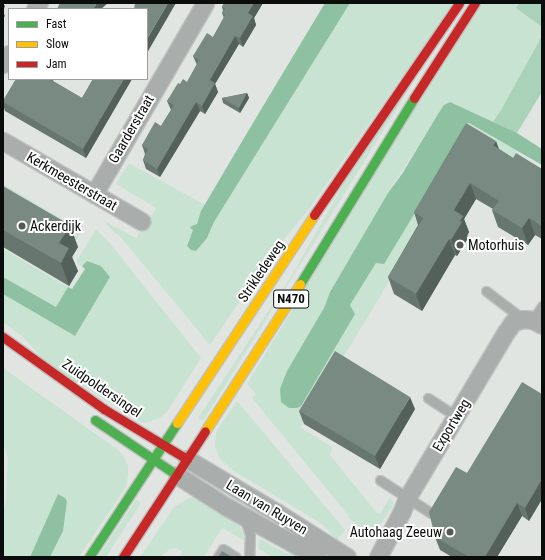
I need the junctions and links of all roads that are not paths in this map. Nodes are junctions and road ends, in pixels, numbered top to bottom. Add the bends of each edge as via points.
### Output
1 (205, 3) edge
2 (459, 3) edge
3 (475, 3) edge
4 (3, 141) edge
5 (94, 194) junction
6 (141, 221) dead end
7 (486, 290) dead end
8 (535, 317) edge
9 (3, 337) edge
10 (428, 398) dead end
11 (85, 413) dead end
12 (456, 416) junction
13 (163, 445) junction
14 (187, 459) junction
15 (153, 460) junction
16 (177, 475) junction
17 (380, 480) dead end
18 (407, 498) junction
19 (431, 513) edge
20 (244, 515) junction
21 (89, 557) edge
22 (123, 557) edge
23 (218, 557) edge
24 (236, 557) edge
25 (250, 557) edge
26 (318, 557) edge
27 (346, 557) edge
28 (378, 557) edge

1 - 5 street, Gaarderstraat
2 - 13 main road, Strikledeweg / N470 via 353,156
3 - 14 main road, N470 via 390,136 277,322
4 - 5 street, Kerkmeesterstraat
5 - 6 street, Kerkmeesterstraat
7 - 8 lane
8 - 12 street, Exportweg via 513,322
9 - 13 main road, Zuidpoldersingel via 104,409
10 - 12 lane
11 - 15 main road
12 - 18 street, Exportweg
13 - 14 main road, Zuidpoldersingel
13 - 15 main road, Strikledeweg / N470
14 - 16 main road, N470
14 - 27 street, Laan van Ruyven
15 - 16 main road
15 - 21 main road, Strikledeweg / N470
16 - 20 street, Laan van Ruyven
16 - 22 main road, N470
17 - 18 lane
18 - 19 lane
18 - 28 street, Exportweg
20 - 25 lane via 250,534
20 - 26 street, Laan van Ruyven
23 - 24 lane via 223,549

